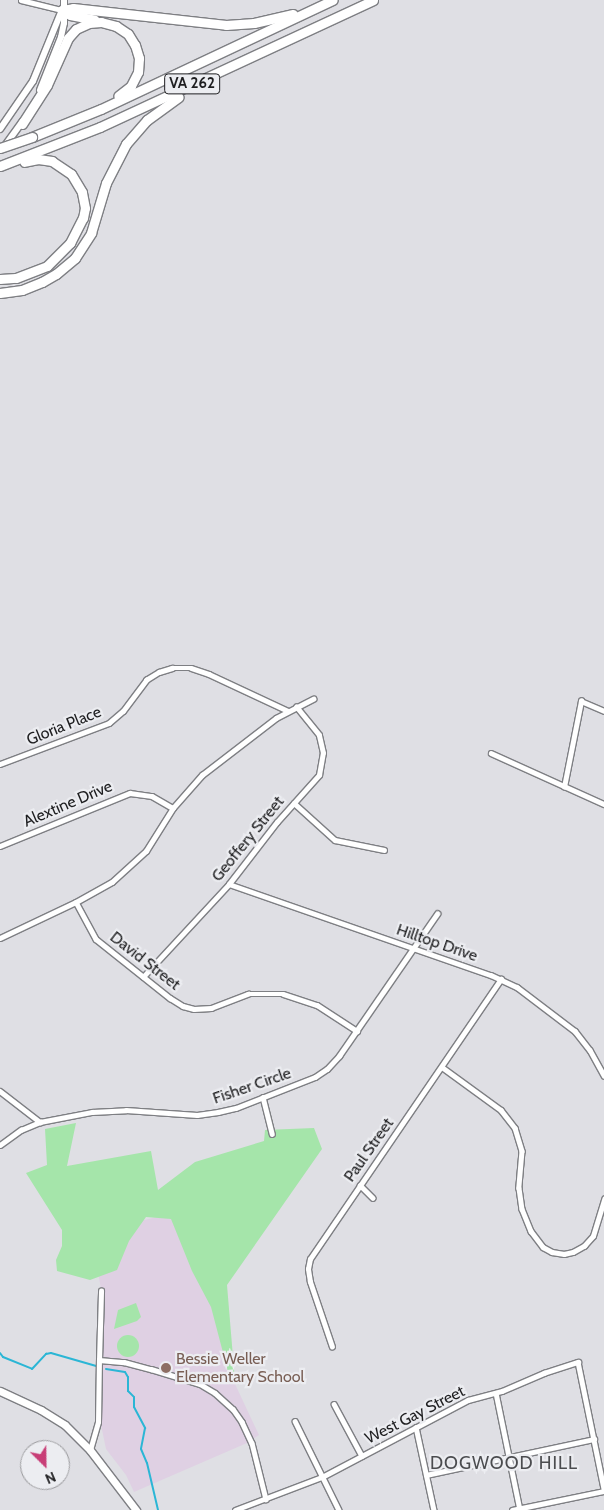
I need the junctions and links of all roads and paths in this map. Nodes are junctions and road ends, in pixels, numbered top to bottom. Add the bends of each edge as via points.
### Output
1 (21, 0) edge
2 (64, 0) edge
3 (332, 0) edge
4 (373, 0) edge
5 (62, 10) junction
6 (102, 22) junction
7 (251, 57) junction
8 (22, 124) junction
9 (0, 130) edge
10 (45, 132) junction
11 (0, 151) edge
12 (3, 166) edge
13 (1, 279) edge
14 (0, 293) edge
15 (313, 698) dead end
16 (296, 707) junction
17 (288, 711) junction
18 (604, 711) edge
19 (491, 753) dead end
20 (0, 764) edge
21 (564, 787) junction
22 (294, 803) junction
23 (604, 804) edge
24 (173, 808) junction
25 (0, 846) edge
26 (384, 850) dead end
27 (229, 884) junction
28 (76, 902) junction
29 (437, 914) dead end
30 (0, 938) edge
31 (413, 947) junction
32 (144, 977) junction
33 (501, 979) junction
34 (357, 1031) junction
35 (442, 1067) junction
36 (604, 1075) edge
37 (0, 1091) edge
38 (264, 1097) junction
39 (40, 1122) junction
40 (272, 1134) dead end
41 (0, 1145) edge
42 (360, 1186) junction
43 (373, 1198) dead end
44 (604, 1199) edge
45 (100, 1291) dead end
46 (332, 1347) dead end
47 (99, 1360) junction
48 (0, 1391) edge
49 (496, 1393) junction
50 (334, 1404) dead end
51 (295, 1421) dead end
52 (416, 1427) junction
53 (594, 1439) junction
54 (90, 1450) junction
55 (362, 1456) junction
56 (510, 1456) junction
57 (426, 1475) junction
58 (322, 1477) junction
59 (603, 1479) edge
60 (604, 1490) edge
61 (266, 1499) junction
62 (520, 1509) edge
63 (136, 1510) edge
64 (235, 1510) edge
65 (339, 1510) edge
66 (434, 1510) edge
67 (512, 1510) edge

1 - 5 street
2 - 5 main road
3 - 5 highway via 290,16 241,24 203,24 73,8
3 - 10 highway, VA 262
4 - 7 highway, VA 262
5 - 6 highway
5 - 8 main road via 64,23 55,56
5 - 9 main road via 32,81
6 - 8 highway via 82,26 68,38 47,85
6 - 10 highway via 122,30 136,45 139,65 135,80 120,95
7 - 12 highway, VA 262 via 100,127
7 - 14 highway via 221,76 171,100 135,132 112,169 91,233 72,261 42,282 22,290
8 - 11 main road
10 - 11 highway, VA 262, bridge
12 - 13 highway via 38,159 59,164 79,184 85,208 81,225 62,253 36,271
15 - 16 street
16 - 17 street
16 - 22 street, Geoffery Street via 319,735 323,761 316,781
17 - 20 street, Gloria Place via 208,674 191,668 172,668 146,680 123,711 109,723
17 - 24 street via 202,775
18 - 21 street via 581,701
19 - 21 street
21 - 23 street
22 - 26 street via 335,840
22 - 27 street, Geoffery Street
24 - 25 street, Alextine Drive via 152,796 130,793
24 - 28 street via 153,841 131,866 105,887
27 - 31 street, Hilltop Drive
27 - 32 street, Geoffery Street
28 - 30 street
28 - 32 street, David Street via 96,939
29 - 31 street, Fisher Circle
31 - 33 street, Hilltop Drive
31 - 34 street, Fisher Circle
32 - 34 street, David Street via 188,1008 211,1008 254,993 283,994 317,1005
33 - 35 street, Paul Street
33 - 36 street, Hilltop Drive via 569,1025 590,1050
34 - 38 street, Fisher Circle via 321,1073
35 - 42 street, Paul Street
35 - 44 street via 501,1110 515,1128 522,1151 519,1188 522,1209 530,1231 543,1247 564,1254 584,1246 593,1236
37 - 39 street
38 - 39 street, Fisher Circle via 230,1110 204,1114 117,1110
38 - 40 street
39 - 41 street, Fisher Circle
42 - 43 street
42 - 46 street, Paul Street via 308,1264 310,1282
45 - 47 street
47 - 54 street via 98,1422
47 - 61 street via 124,1362 194,1381 220,1397 250,1436
48 - 54 main road via 52,1416
49 - 52 street, West Gay Street via 468,1400
49 - 53 street, West Gay Street via 544,1372 578,1362
49 - 56 street
50 - 55 street
51 - 58 street
52 - 55 street, West Gay Street
52 - 57 street
53 - 56 street
53 - 59 street
54 - 63 main road
55 - 58 street, West Gay Street
56 - 57 street
56 - 62 street
57 - 66 street
58 - 61 street, West Gay Street
58 - 65 street
59 - 60 street
60 - 62 street
61 - 64 street, West Gay Street
62 - 67 street

